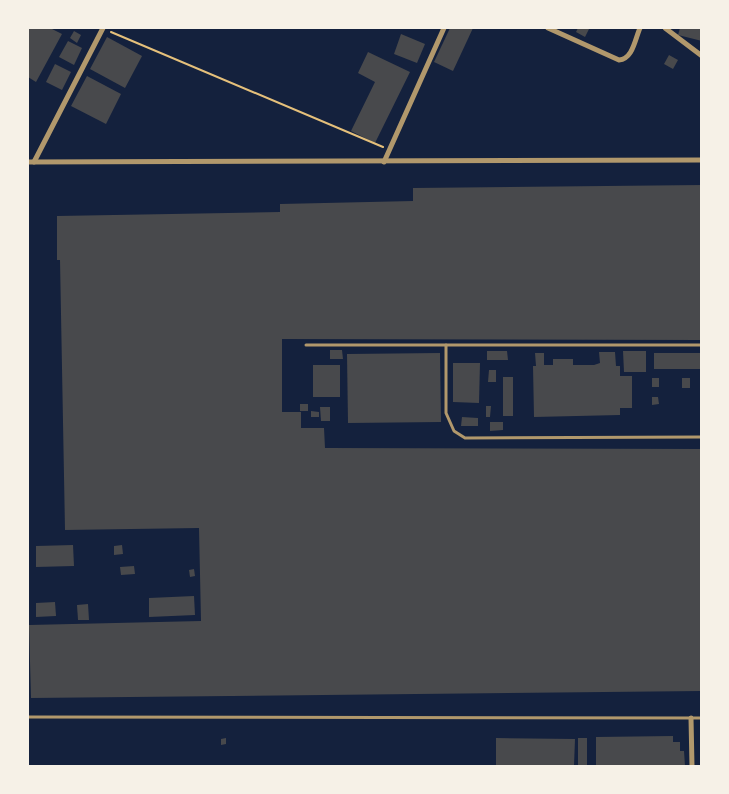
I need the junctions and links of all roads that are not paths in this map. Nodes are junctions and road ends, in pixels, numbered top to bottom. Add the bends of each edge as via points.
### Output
1 (103, 28) edge
2 (444, 28) edge
3 (548, 28) edge
4 (640, 28) edge
5 (665, 28) edge
6 (702, 56) edge
7 (702, 160) edge
8 (28, 162) edge
9 (34, 162) junction
10 (384, 162) junction
11 (306, 345) dead end
12 (446, 345) junction
13 (702, 345) edge
14 (702, 437) edge
15 (28, 717) edge
16 (691, 718) junction
17 (702, 718) edge
18 (692, 766) edge

1 - 9 street
2 - 10 street
3 - 4 street via 619,60 629,56
5 - 6 street
7 - 10 street
8 - 9 street
9 - 10 street
11 - 12 lane
12 - 13 lane
12 - 14 lane via 446,413 454,431 465,438
15 - 16 lane
16 - 17 lane
16 - 18 street

